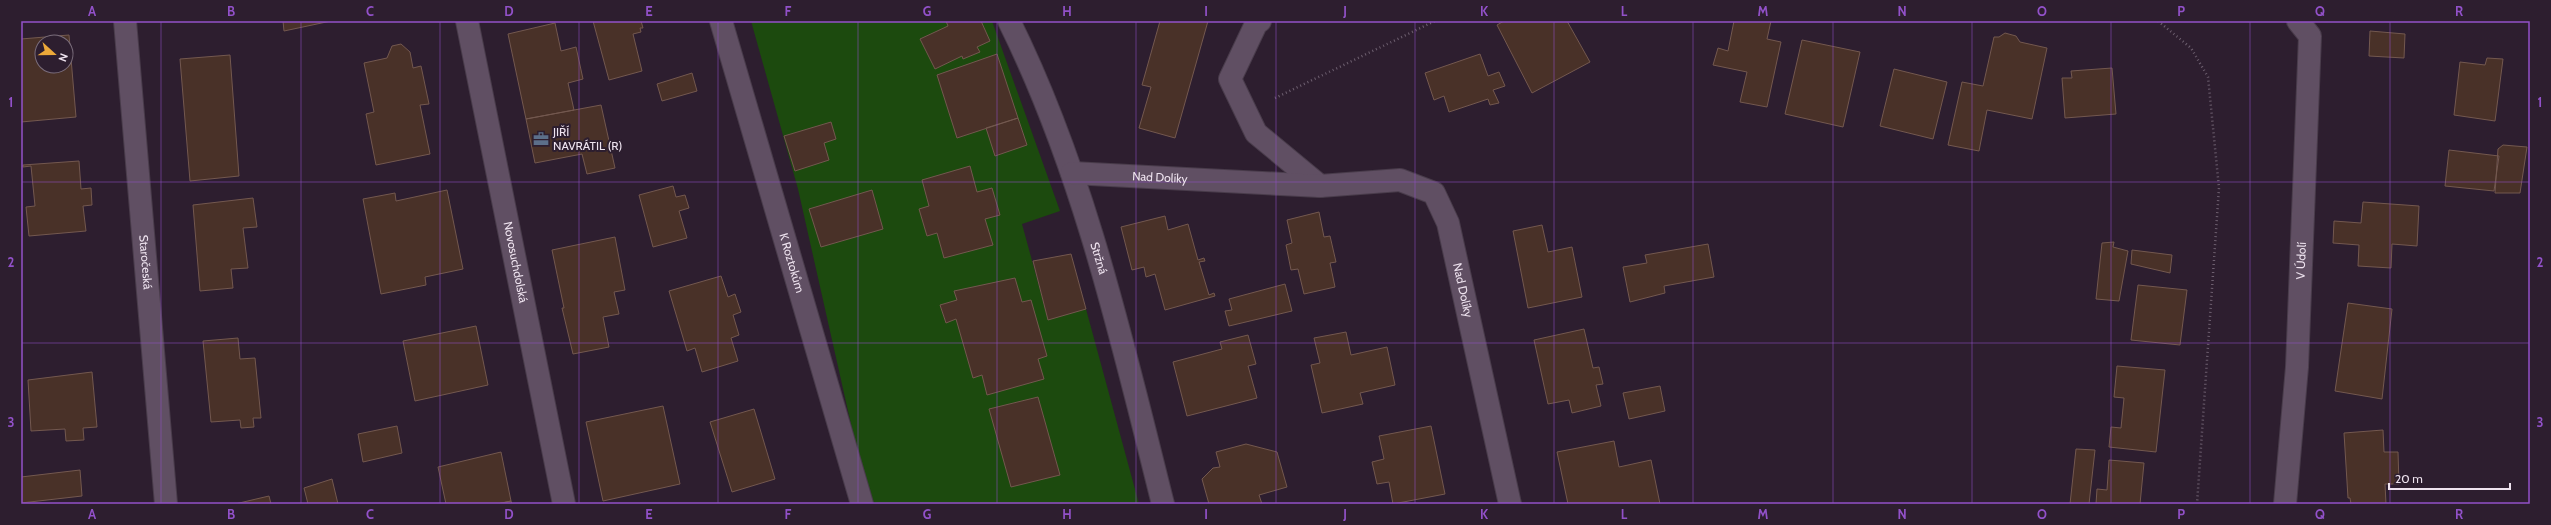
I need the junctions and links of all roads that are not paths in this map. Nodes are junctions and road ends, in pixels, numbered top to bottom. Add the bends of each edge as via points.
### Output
1 (125, 21) edge
2 (467, 21) edge
3 (721, 21) edge
4 (1009, 21) edge
5 (1260, 21) edge
6 (2307, 26) edge
7 (1072, 173) junction
8 (1320, 186) junction
9 (166, 504) edge
10 (564, 504) edge
11 (862, 504) edge
12 (1163, 504) edge
13 (1510, 504) edge
14 (2285, 504) edge

1 - 9 street, Staročeská
2 - 10 street, Novosuchdolská
3 - 11 street, K Roztokům
4 - 7 street, Stržná via 1023,48
5 - 8 street via 1230,78 1256,133
6 - 14 street, V Údolí via 2297,367
7 - 8 street, Nad Dolíky
7 - 12 street, Stržná via 1123,346
8 - 13 street, Nad Dolíky via 1400,180 1434,193 1448,223

